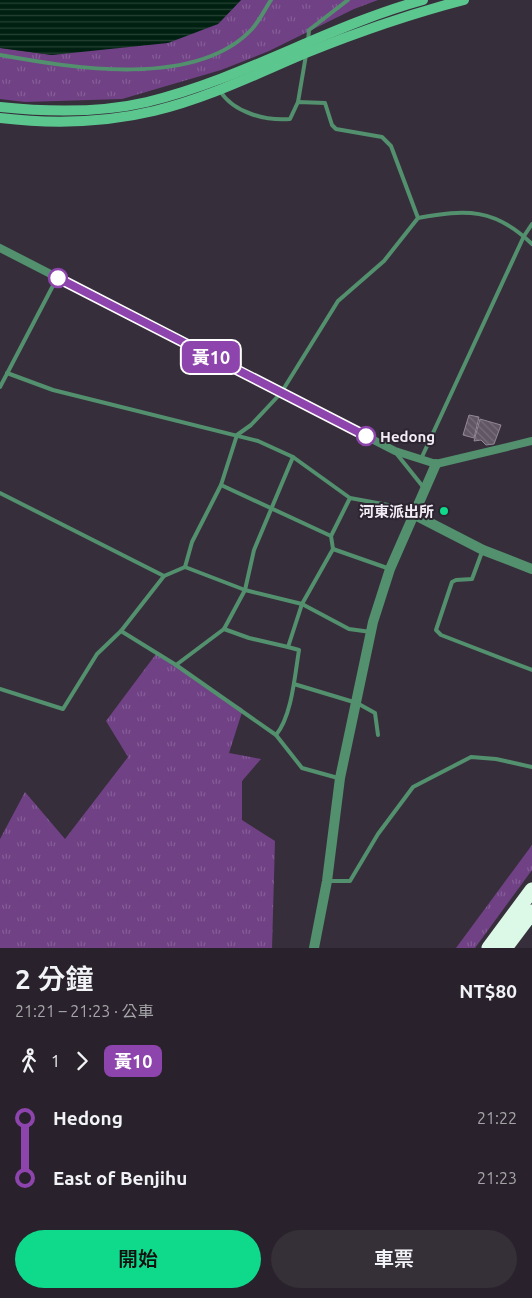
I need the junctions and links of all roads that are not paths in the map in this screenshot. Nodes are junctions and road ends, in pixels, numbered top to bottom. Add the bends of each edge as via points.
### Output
1 (271, 0) edge
2 (348, 0) edge
3 (424, 0) edge
4 (464, 0) edge
5 (308, 42) junction
6 (306, 53) junction
7 (0, 55) edge
8 (220, 91) junction
9 (298, 102) junction
10 (0, 107) edge
11 (0, 118) edge
12 (418, 218) junction
13 (532, 224) edge
14 (524, 236) junction
15 (532, 244) edge
16 (0, 248) edge
17 (58, 278) junction
18 (7, 373) junction
19 (0, 387) edge
20 (282, 393) junction
21 (237, 435) junction
22 (532, 441) edge
23 (395, 451) junction
24 (294, 457) junction
25 (420, 461) junction
26 (436, 464) junction
27 (221, 485) junction
28 (424, 488) junction
29 (0, 493) edge
30 (350, 498) junction
31 (271, 509) junction
32 (413, 514) junction
33 (332, 536) junction
34 (333, 549) junction
35 (483, 550) junction
36 (185, 567) junction
37 (390, 569) junction
38 (532, 569) edge
39 (164, 576) junction
40 (245, 590) junction
41 (302, 604) junction
42 (224, 629) junction
43 (121, 631) junction
44 (371, 632) junction
45 (288, 647) junction
46 (176, 665) junction
47 (532, 670) edge
48 (294, 684) junction
49 (0, 689) edge
50 (357, 703) junction
51 (276, 735) junction
52 (378, 735) dead end
53 (532, 767) edge
54 (340, 778) junction
55 (327, 881) junction
56 (532, 890) edge
57 (532, 912) edge
58 (314, 948) edge
59 (489, 948) edge
60 (505, 948) edge

1 - 7 lane via 252,29 218,54 177,66 120,70 49,64
2 - 5 lane via 310,30
3 - 5 main road
4 - 6 main road via 414,13
5 - 6 lane
5 - 10 main road via 214,82 147,102 114,108 56,111
6 - 8 main road
6 - 9 lane
8 - 9 lane via 226,101 244,111 275,120 290,119
8 - 11 main road via 155,111 116,118 59,122
9 - 12 lane via 326,103 336,129 382,137 391,146
12 - 14 lane via 454,211 472,212 518,230
12 - 20 lane via 384,261 338,301
13 - 14 lane
14 - 15 lane
14 - 25 lane
16 - 17 street
17 - 18 lane
17 - 20 street
18 - 19 lane
18 - 21 lane via 53,390
20 - 21 lane
20 - 23 street
21 - 24 lane
21 - 27 lane
22 - 26 street
23 - 25 street
23 - 28 lane
24 - 30 lane
24 - 31 lane
25 - 26 street
26 - 28 street
27 - 31 lane
27 - 36 lane via 192,542
28 - 32 street
29 - 39 lane
30 - 32 lane via 388,505
30 - 33 lane
31 - 33 lane
31 - 40 lane via 254,550
32 - 35 street
32 - 37 street
33 - 34 lane
34 - 37 lane
34 - 41 lane
35 - 38 street
35 - 47 lane via 472,579 452,582 436,630 440,635
36 - 39 lane
36 - 40 lane
37 - 44 street
39 - 43 lane
40 - 41 lane
40 - 42 lane
41 - 44 lane via 349,630
41 - 45 lane
42 - 45 lane
42 - 46 lane
43 - 46 lane
43 - 49 lane via 96,654 63,709
44 - 50 street
45 - 48 lane via 299,650
46 - 51 lane
48 - 50 lane
48 - 51 lane via 282,727
50 - 52 lane via 376,713
50 - 54 street
51 - 54 lane via 302,768
53 - 55 lane via 471,757 414,787 378,834 350,881
54 - 55 street
55 - 58 street
56 - 59 highway
57 - 60 highway

